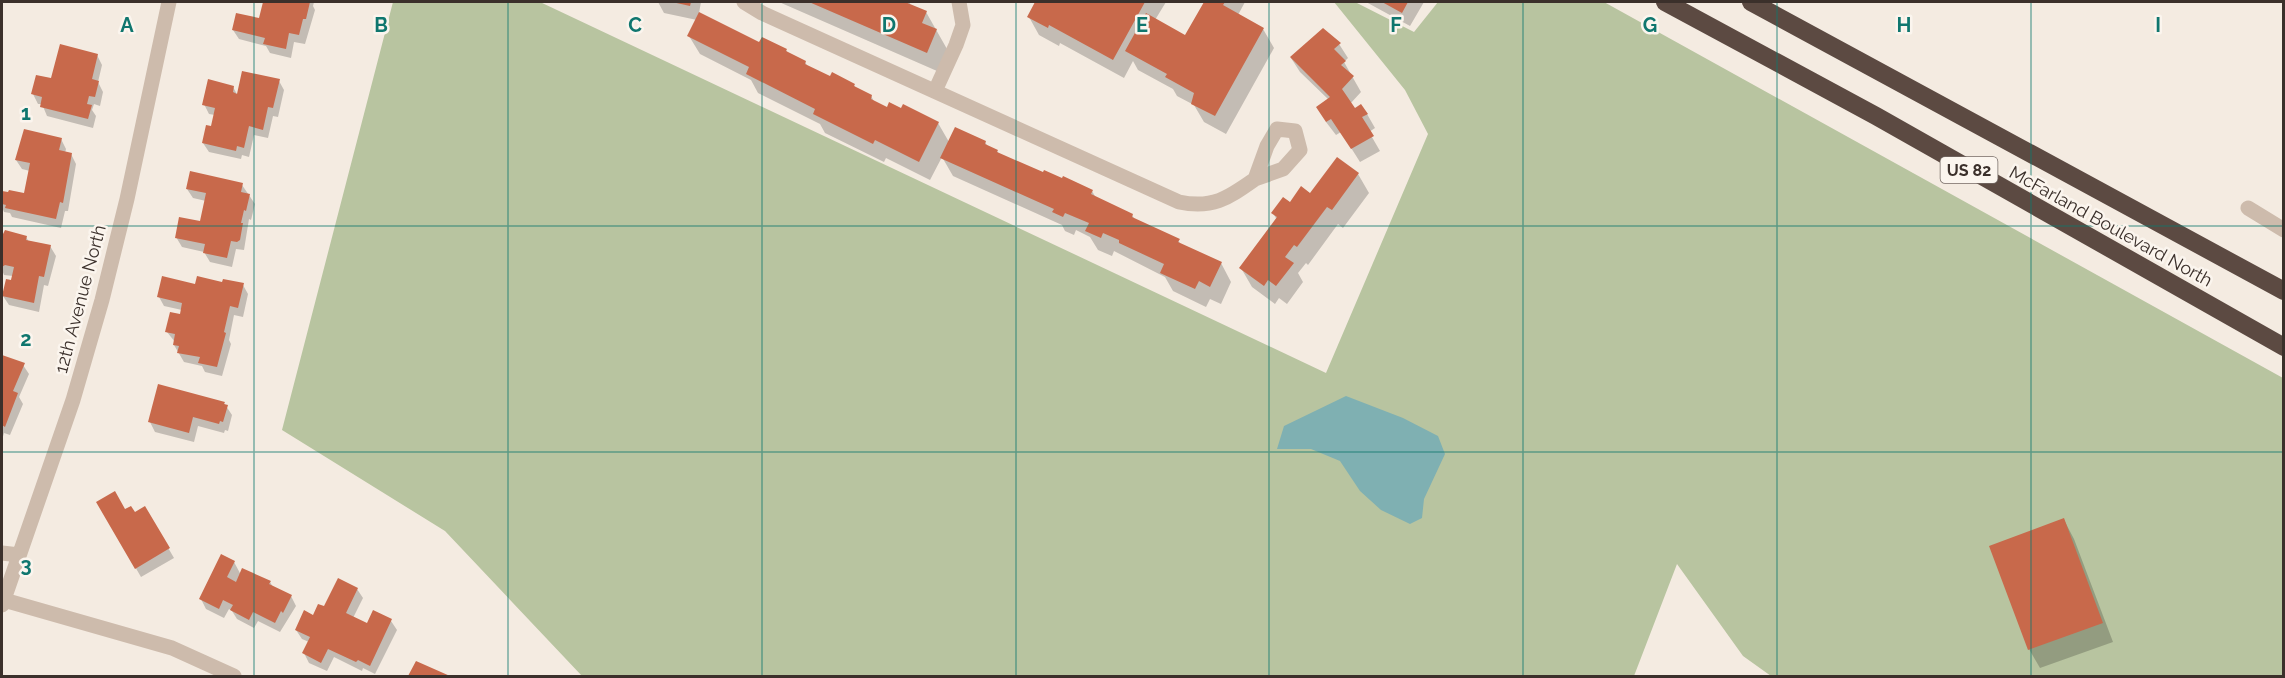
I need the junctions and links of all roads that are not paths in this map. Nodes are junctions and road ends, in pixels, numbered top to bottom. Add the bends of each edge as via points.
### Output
1 (169, 2) edge
2 (744, 2) edge
3 (959, 2) edge
4 (1665, 2) edge
5 (1751, 2) edge
6 (935, 92) junction
7 (1256, 180) dead end
8 (2248, 208) dead end
9 (2283, 230) edge
10 (2283, 291) edge
11 (2283, 347) edge
12 (2, 553) edge
13 (19, 555) junction
14 (2, 602) edge
15 (234, 676) edge

1 - 13 street, 12th Avenue North via 102,300 73,400
2 - 6 street via 762,14
3 - 6 street via 963,25
4 - 11 highway, McFarland Boulevard North / US 82 via 1876,116
5 - 10 highway, McFarland Boulevard North / US 82
6 - 7 street via 1179,202 1198,206 1217,202
8 - 9 street
12 - 13 street
13 - 14 street, 12th Avenue North
14 - 15 street via 172,648

